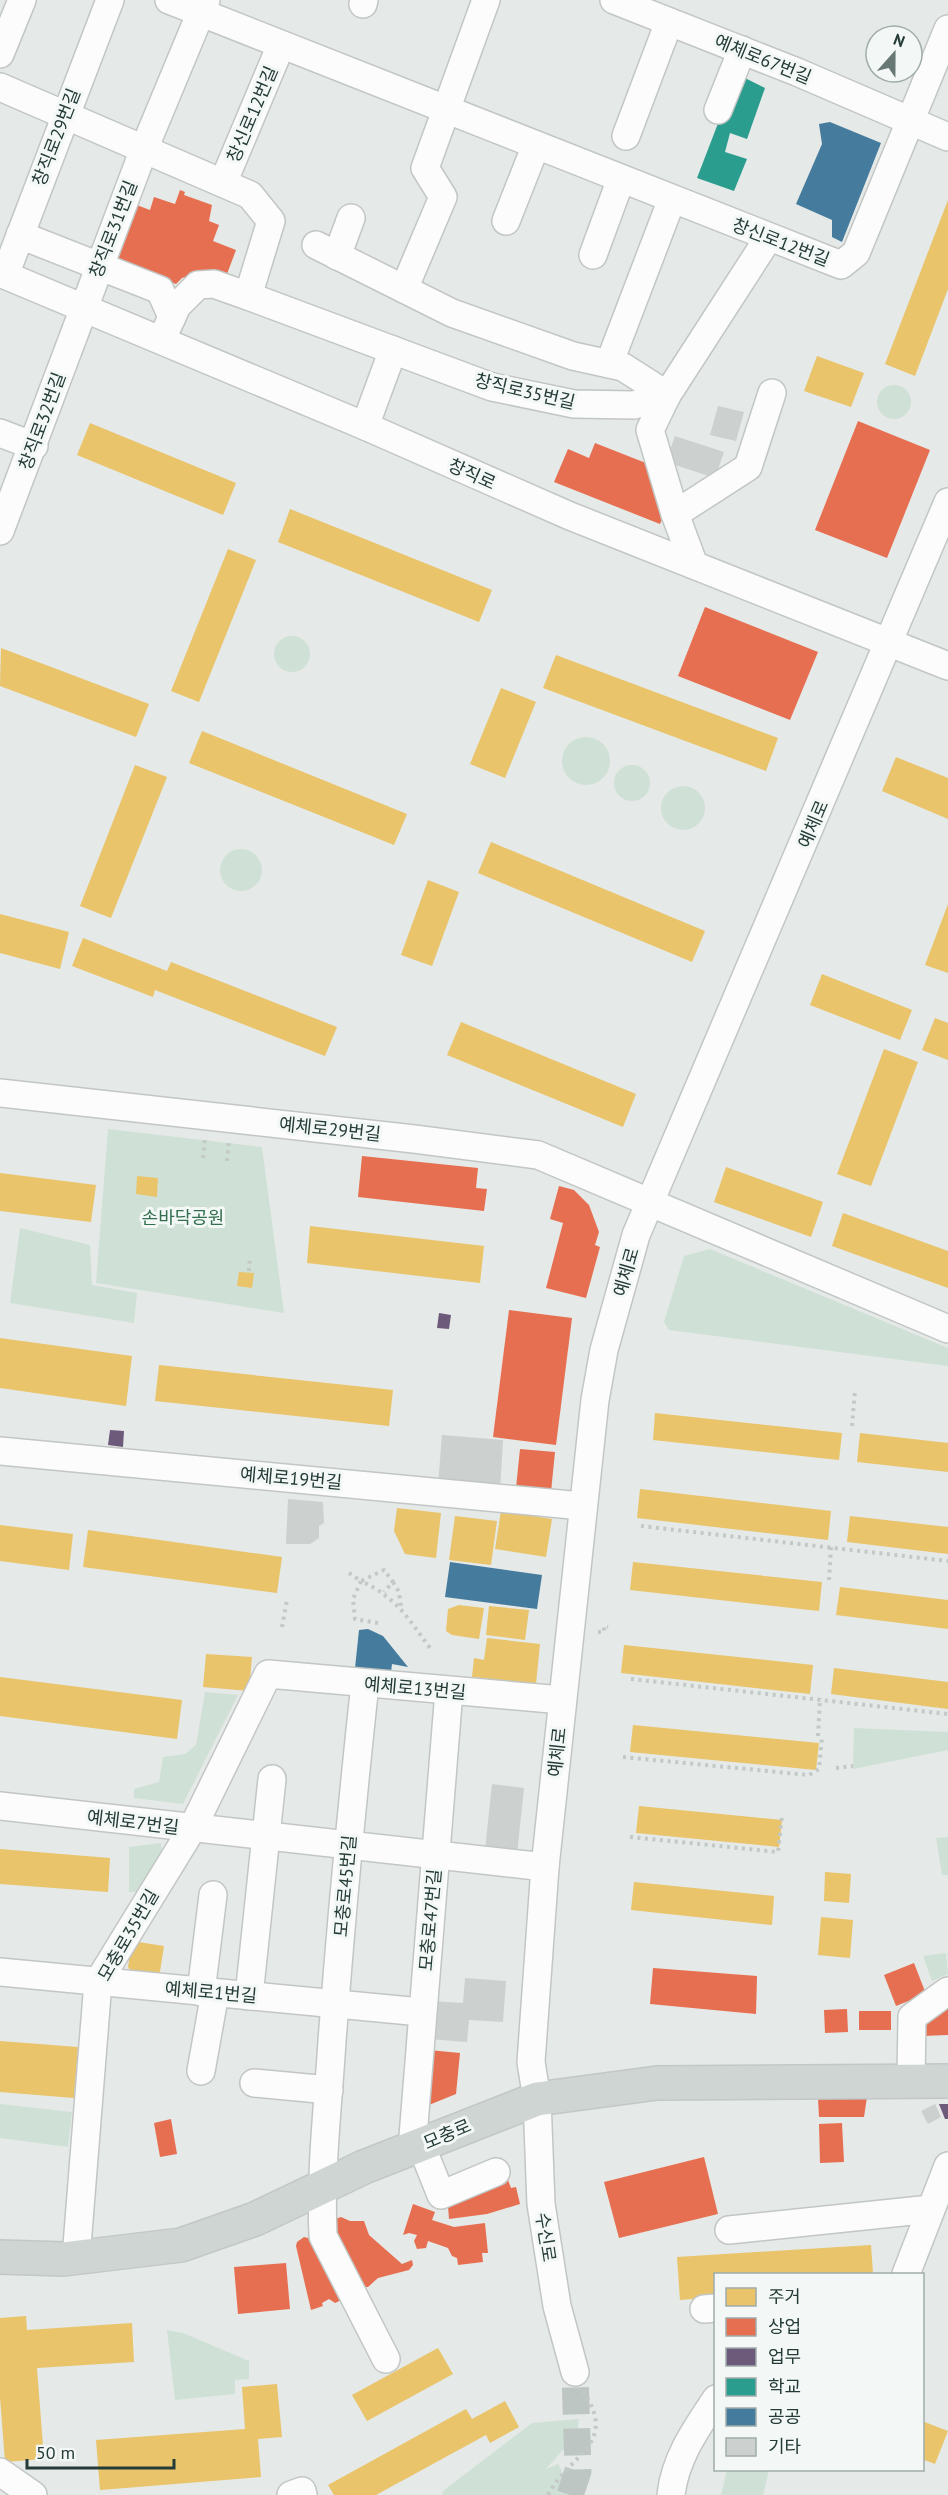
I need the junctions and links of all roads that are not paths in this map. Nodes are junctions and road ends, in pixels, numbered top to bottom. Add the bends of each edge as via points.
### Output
1 (22, 0) edge
2 (110, 0) edge
3 (169, 0) edge
4 (486, 0) edge
5 (614, 0) edge
6 (204, 7) edge
7 (669, 22) junction
8 (948, 29) edge
9 (281, 45) junction
10 (742, 50) junction
11 (0, 54) edge
12 (0, 87) edge
13 (444, 108) junction
14 (718, 110) dead end
15 (64, 115) junction
16 (910, 121) junction
17 (626, 136) dead end
18 (948, 137) edge
19 (536, 145) junction
20 (144, 149) junction
21 (621, 179) junction
22 (223, 183) junction
23 (672, 199) junction
24 (351, 218) dead end
25 (506, 221) dead end
26 (20, 235) junction
27 (769, 237) junction
28 (593, 255) dead end
29 (99, 266) junction
30 (2, 274) edge
31 (404, 289) junction
32 (248, 296) junction
33 (83, 309) junction
34 (172, 317) junction
35 (161, 342) junction
36 (393, 350) junction
37 (609, 364) junction
38 (772, 393) dead end
39 (667, 395) junction
40 (365, 426) junction
41 (0, 433) edge
42 (34, 446) junction
43 (948, 502) edge
44 (675, 514) junction
45 (0, 531) edge
46 (694, 565) junction
47 (890, 642) junction
48 (948, 666) edge
49 (0, 1093) edge
50 (651, 1202) junction
51 (948, 1329) edge
52 (0, 1451) edge
53 (582, 1506) junction
54 (268, 1674) joint
55 (365, 1684) junction
56 (449, 1691) junction
57 (562, 1700) junction
58 (272, 1779) dead end
59 (0, 1806) edge
60 (192, 1829) junction
61 (266, 1837) junction
62 (348, 1846) junction
63 (435, 1855) junction
64 (545, 1867) junction
65 (213, 1895) dead end
66 (0, 1972) edge
67 (98, 1982) junction
68 (948, 1991) edge
69 (208, 1992) junction
70 (249, 1996) junction
71 (335, 2004) junction
72 (421, 2012) junction
73 (201, 2071) dead end
74 (911, 2081) junction
75 (948, 2081) edge
76 (254, 2083) dead end
77 (329, 2090) junction
78 (537, 2100) junction
79 (417, 2147) junction
80 (948, 2166) edge
81 (496, 2172) dead end
82 (322, 2187) junction
83 (931, 2209) junction
84 (729, 2230) dead end
85 (0, 2257) edge
86 (76, 2258) junction
87 (906, 2273) edge
88 (386, 2359) dead end
89 (578, 2380) tunnel mouth
90 (714, 2402) edge
91 (0, 2472) edge
92 (33, 2495) edge
93 (671, 2495) edge

1 - 11 street
2 - 15 street, 창직로29번길
3 - 6 street, 창신로12번길
4 - 13 street
5 - 7 street, 예체로67번길
6 - 9 street, 창신로12번길
6 - 20 street, 창직로31번길
7 - 10 street, 예체로67번길
7 - 17 street
8 - 16 street
9 - 13 street, 창신로12번길
9 - 22 street, 창신로12번길
10 - 14 street
10 - 16 street, 예체로67번길
12 - 15 street
13 - 19 street, 창신로12번길
13 - 31 street via 424,168 443,196
15 - 20 street
15 - 26 street, 창직로29번길
16 - 18 street, 예체로67번길
16 - 27 street, 창신로12번길 via 856,252 840,265
19 - 21 street, 창신로12번길
19 - 25 street
20 - 22 street
20 - 29 street, 창직로31번길
21 - 23 street, 창신로12번길
21 - 28 street
22 - 32 street via 250,195 271,221
23 - 27 street, 창신로12번길
23 - 37 street
24 - 31 street via 326,251
26 - 29 street
26 - 30 street, 창직로29번길
27 - 39 street
29 - 33 street, 창직로31번길
29 - 34 street via 160,290
30 - 33 street, 창직로
31 - 37 street via 452,313 573,356
32 - 34 street, 창직로35번길 via 214,284 198,285 177,306
32 - 36 street, 창직로35번길
33 - 35 street, 창직로
33 - 42 street, 창직로32번길
34 - 35 street, 창직로35번길
35 - 40 street, 창직로
36 - 39 street, 창직로35번길 via 492,387 574,405 634,405
36 - 40 street
37 - 39 street via 623,367
38 - 44 street via 748,467
39 - 44 street via 650,430
40 - 46 street, 창직로 via 570,516
41 - 42 street
42 - 45 street, 창직로32번길
43 - 47 street, 예체로
44 - 46 street
46 - 47 street, 창직로
47 - 48 street, 창직로
47 - 50 street, 예체로
49 - 50 street, 예체로29번길 via 538,1155
50 - 51 street, 예체로29번길
50 - 53 street, 예체로 via 636,1235 604,1350
52 - 53 street, 예체로19번길
53 - 57 street, 예체로
54 - 55 street, 예체로13번길
54 - 60 street, 모충로35번길
55 - 56 street, 예체로13번길
55 - 62 street, 모충로45번길
56 - 57 street, 예체로13번길
56 - 63 street, 모충로47번길
57 - 64 street, 예체로
58 - 61 street
59 - 60 street, 예체로7번길
60 - 61 street, 예체로7번길
60 - 67 street, 모충로35번길
61 - 62 street, 예체로7번길
61 - 70 street
62 - 63 street, 예체로7번길
62 - 71 street, 모충로45번길
63 - 64 street, 예체로7번길
63 - 72 street, 모충로47번길
64 - 78 street, 예체로 via 531,2062
65 - 69 street
66 - 67 street, 예체로1번길
67 - 69 street, 예체로1번길
67 - 86 street, 모충로35번길
68 - 74 street via 912,2017
69 - 70 street, 예체로1번길
69 - 73 street
70 - 71 street, 예체로1번길
71 - 72 street, 예체로1번길
71 - 77 street, 모충로45번길
72 - 79 street, 모충로47번길
74 - 75 main road, 모충로
74 - 78 main road, 모충로 via 657,2083
76 - 77 street
77 - 82 street, 모충로45번길
78 - 79 main road, 모충로
78 - 89 street, 수신로 via 541,2204 556,2306
79 - 81 street via 441,2195
79 - 82 main road, 모충로
80 - 83 street
82 - 86 main road, 모충로 via 255,2219 182,2245
82 - 88 street, 모충로45번길 via 323,2236
83 - 84 street
83 - 87 street
85 - 86 main road, 모충로
90 - 93 street via 686,2446 673,2476
91 - 92 street

